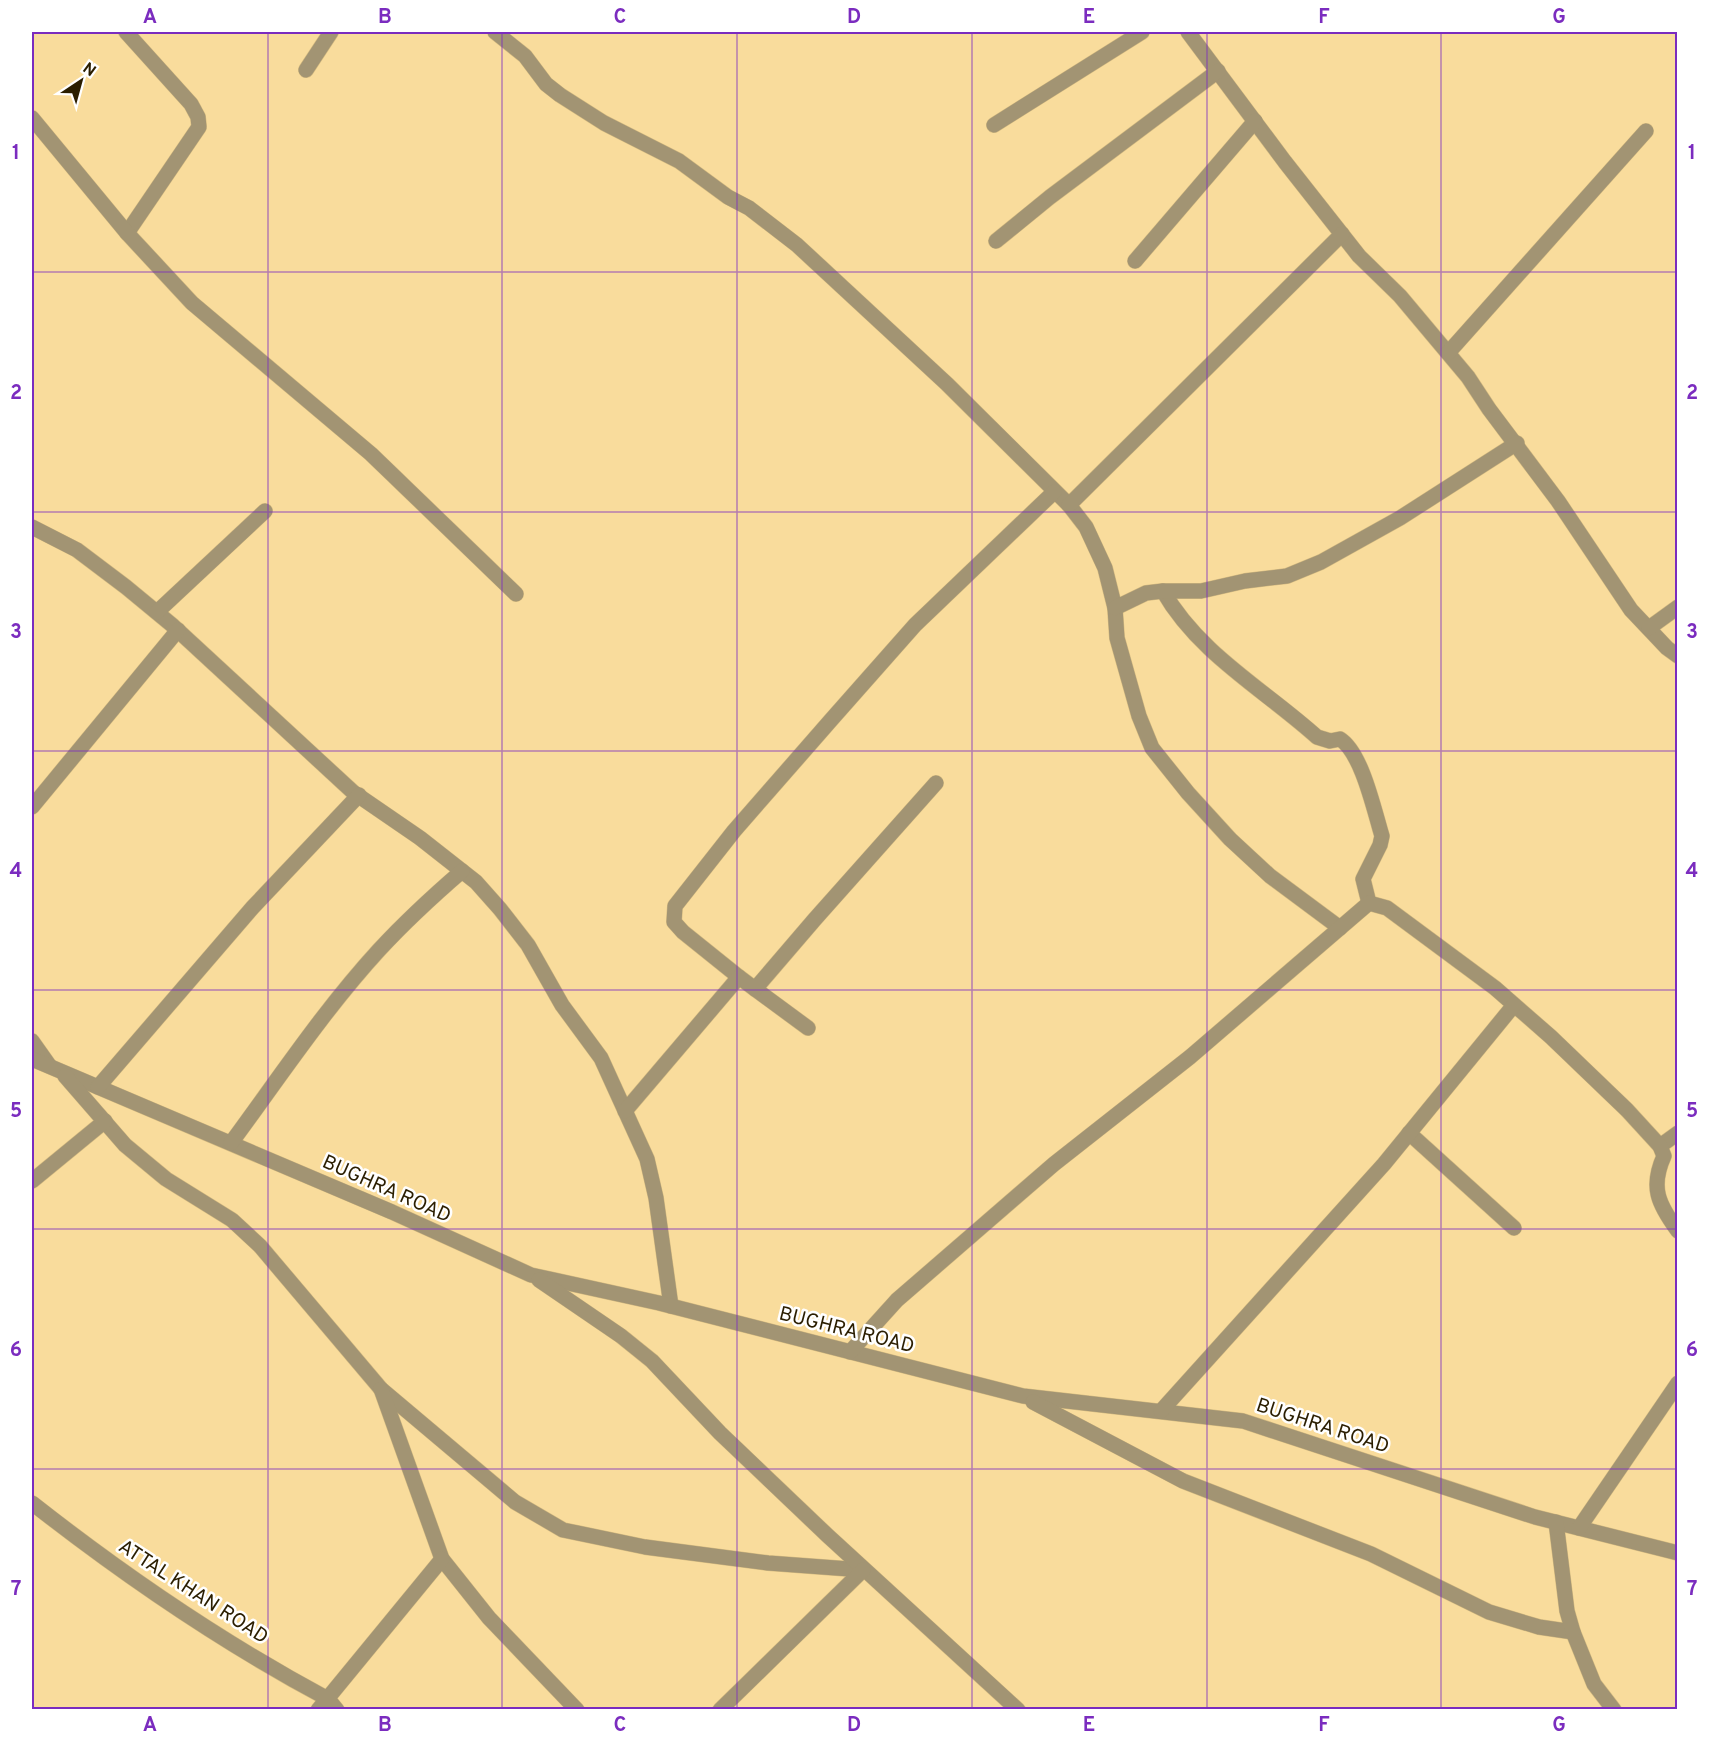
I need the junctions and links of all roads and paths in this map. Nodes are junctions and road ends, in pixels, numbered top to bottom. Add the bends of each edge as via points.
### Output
1 (126, 32) edge
2 (332, 32) edge
3 (495, 32) edge
4 (1142, 32) edge
5 (1188, 32) edge
6 (306, 70) dead end
7 (1218, 71) junction
8 (32, 118) edge
9 (1255, 121) junction
10 (994, 124) dead end
11 (1646, 131) dead end
12 (127, 233) junction
13 (1342, 234) junction
14 (996, 241) dead end
15 (1135, 261) dead end
16 (1448, 353) junction
17 (1517, 443) junction
18 (1054, 492) junction
19 (1069, 505) junction
20 (265, 512) dead end
21 (32, 527) edge
22 (1163, 591) junction
23 (516, 594) dead end
24 (1677, 606) edge
25 (1115, 608) junction
26 (156, 612) junction
27 (1649, 628) junction
28 (178, 630) junction
29 (1677, 656) edge
30 (936, 783) dead end
31 (359, 795) junction
32 (32, 807) edge
33 (462, 871) junction
34 (1369, 903) junction
35 (1340, 928) junction
36 (739, 977) junction
37 (755, 989) junction
38 (1514, 1005) junction
39 (807, 1028) dead end
40 (32, 1041) edge
41 (32, 1059) edge
42 (55, 1069) junction
43 (98, 1087) junction
44 (626, 1111) junction
45 (105, 1121) junction
46 (1409, 1133) junction
47 (1677, 1133) edge
48 (231, 1143) junction
49 (1660, 1146) junction
50 (32, 1181) edge
51 (1514, 1228) dead end
52 (1677, 1231) edge
53 (531, 1275) junction
54 (671, 1306) junction
55 (850, 1352) junction
56 (1677, 1383) edge
57 (381, 1389) junction
58 (1023, 1396) junction
59 (1161, 1411) junction
60 (32, 1503) edge
61 (1556, 1522) junction
62 (1579, 1528) junction
63 (1677, 1553) edge
64 (442, 1559) junction
65 (863, 1570) junction
66 (1573, 1632) junction
67 (328, 1706) edge
68 (577, 1710) edge
69 (720, 1710) edge
70 (1018, 1710) edge
71 (1614, 1710) edge

1 - 12 street via 191,104 199,127
2 - 6 street
3 - 18 street via 525,56 546,84 560,95 604,123 679,161 797,245 947,384
4 - 10 street
5 - 7 street
7 - 9 street
7 - 14 street
8 - 12 street
9 - 13 street
9 - 15 street
11 - 16 street
12 - 23 street via 192,303 371,454
13 - 16 street
13 - 19 street
16 - 17 street
17 - 22 street via 1400,518 1321,562 1287,576 1201,591
17 - 27 street via 1631,610
18 - 19 street
18 - 36 street via 915,626 734,831 675,906 674,922 683,932
19 - 25 street via 1097,548
20 - 26 street
21 - 26 street via 77,550
22 - 25 street via 1146,593
22 - 34 street via 1176,612 1240,675 1317,737 1340,739 1350,747 1382,836 1363,879
24 - 27 street
25 - 35 street via 1117,638 1152,748 1230,840 1270,876
26 - 28 street
27 - 29 street
28 - 31 street
28 - 32 street
30 - 37 street
31 - 33 street
31 - 43 street
33 - 44 street via 476,882 528,945 562,1005 601,1058
33 - 48 street via 417,910 332,1005
34 - 35 street
34 - 38 street via 1387,908
35 - 55 street via 1199,1050 1054,1164 897,1300
36 - 37 street
36 - 44 street
37 - 39 street
38 - 46 street
38 - 49 street via 1619,1102
40 - 42 street
41 - 42 street, BUGHRA ROAD
42 - 43 street, BUGHRA ROAD
42 - 45 street
43 - 48 street, BUGHRA ROAD
44 - 54 street via 651,1174
45 - 50 street
45 - 57 street via 125,1145 166,1179 232,1220 260,1246
46 - 51 street
46 - 59 street
47 - 49 street
48 - 53 street, BUGHRA ROAD
49 - 52 street via 1664,1156 1657,1172 1658,1196
53 - 54 street, BUGHRA ROAD
53 - 65 street via 621,1335 652,1361 720,1433
54 - 55 street, BUGHRA ROAD
55 - 58 street, BUGHRA ROAD
56 - 62 street
57 - 64 street
57 - 65 street via 515,1502 563,1530 768,1563
58 - 59 street, BUGHRA ROAD
58 - 66 street via 1183,1481 1371,1554 1489,1612 1539,1627
59 - 61 street, BUGHRA ROAD via 1243,1420
60 - 67 street, ATTAL KHAN ROAD via 167,1602
61 - 62 street, BUGHRA ROAD
61 - 66 street
62 - 63 street, BUGHRA ROAD
64 - 67 street
64 - 68 street via 489,1618
65 - 69 street
65 - 70 street
66 - 71 street via 1594,1684

